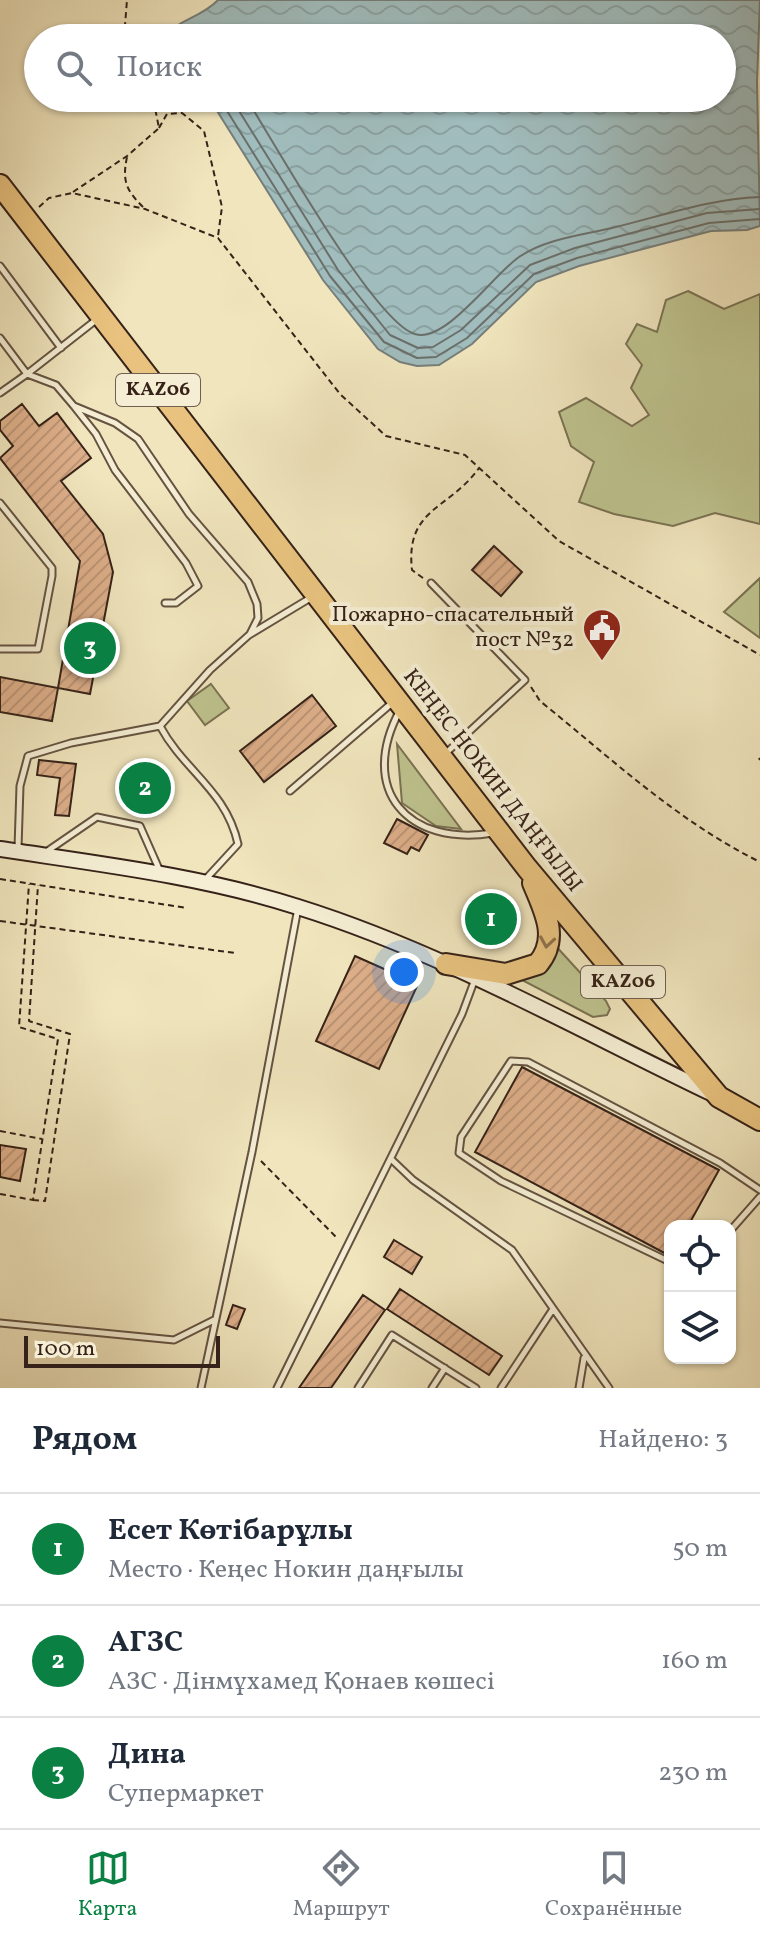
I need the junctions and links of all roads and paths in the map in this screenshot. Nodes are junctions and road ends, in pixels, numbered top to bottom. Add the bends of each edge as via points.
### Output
1 (127, 0) edge
2 (125, 24) edge
3 (156, 112) edge
4 (159, 128) junction
5 (127, 156) junction
6 (0, 185) edge
7 (72, 193) junction
8 (145, 209) junction
9 (26, 218) junction
10 (218, 238) junction
11 (0, 266) edge
12 (101, 316) junction
13 (0, 338) edge
14 (61, 348) junction
15 (27, 374) junction
16 (0, 393) edge
17 (73, 405) junction
18 (479, 468) junction
19 (0, 503) edge
20 (431, 583) joint
21 (316, 595) junction
22 (165, 603) dead end
23 (249, 635) junction
24 (0, 649) edge
25 (760, 655) edge
26 (525, 680) junction
27 (399, 703) junction
28 (160, 726) junction
29 (442, 758) junction
30 (290, 791) dead end
31 (499, 832) junction
32 (0, 849) edge
33 (18, 852) junction
34 (41, 855) junction
35 (760, 862) edge
36 (527, 868) junction
37 (162, 875) junction
38 (0, 879) edge
39 (203, 882) junction
40 (29, 884) junction
41 (38, 885) junction
42 (299, 907) junction
43 (187, 908) dead end
44 (0, 921) edge
45 (26, 925) junction
46 (35, 926) junction
47 (235, 953) dead end
48 (446, 964) junction
49 (475, 979) junction
50 (719, 1097) junction
51 (760, 1120) edge
52 (0, 1131) edge
53 (42, 1139) junction
54 (252, 1152) junction
55 (391, 1159) junction
56 (760, 1190) edge
57 (0, 1194) edge
58 (760, 1197) edge
59 (33, 1200) junction
60 (736, 1224) edge
61 (347, 1248) junction
62 (664, 1259) edge
63 (553, 1309) junction
64 (215, 1320) junction
65 (0, 1323) edge
66 (584, 1357) junction
67 (445, 1368) junction
68 (201, 1388) edge
69 (277, 1388) edge
70 (358, 1388) edge
71 (432, 1388) edge
72 (476, 1388) edge
73 (501, 1388) edge
74 (579, 1388) edge
75 (609, 1388) edge

1 - 2 path
3 - 4 path
4 - 5 path
4 - 10 path via 167,114 182,113 204,131 222,207
5 - 7 path
5 - 8 path via 123,177 128,192
6 - 9 highway, КЕҢЕС НОКИН ДАҢҒЫЛЫ / KАZ06
7 - 8 path
7 - 9 path via 49,198
8 - 10 path
9 - 12 highway, КЕҢЕС НОКИН ДАҢҒЫЛЫ / KАZ06
10 - 18 path via 340,394 386,436 465,455
11 - 14 lane
12 - 14 lane
12 - 21 highway, КЕҢЕС НОКИН ДАҢҒЫЛЫ / KАZ06
13 - 15 lane
14 - 15 lane
15 - 16 lane
15 - 17 lane via 56,385
17 - 22 lane via 198,586 176,603
17 - 23 lane via 138,439 189,514 248,582 258,618
18 - 20 path via 466,487 422,520 409,545 412,570
18 - 25 path via 559,541
19 - 24 lane via 52,568 38,649
20 - 26 lane
21 - 23 lane
21 - 27 highway, КЕҢЕС НОКИН ДАҢҒЫЛЫ / KАZ06
23 - 28 lane
26 - 29 lane
26 - 35 path via 540,701 621,771 724,844
27 - 29 highway, КЕҢЕС НОКИН ДАҢҒЫЛЫ / KАZ06
27 - 30 lane
27 - 31 lane via 386,770 401,814 450,836
28 - 33 lane via 28,756 20,786
28 - 39 lane via 172,748 194,767 232,818 238,844
29 - 31 highway, КЕҢЕС НОКИН ДАҢҒЫЛЫ / KАZ06
31 - 36 highway, КЕҢЕС НОКИН ДАҢҒЫЛЫ / KАZ06
32 - 33 street
33 - 34 street
34 - 37 street
34 - 37 lane via 97,817 140,826
36 -> 48 highway via 549,928 543,959 533,968 506,974
36 - 50 highway, КЕҢЕС НОКИН ДАҢҒЫЛЫ / KАZ06
37 - 39 street
38 - 40 path
39 - 42 street
40 - 41 path
40 - 45 path
41 - 43 path
41 - 46 path
42 - 48 street
42 - 54 lane
44 - 45 path
45 - 46 path
45 - 53 path via 19,1027 58,1039
46 - 47 path
46 - 59 path via 29,1021 70,1034 45,1201
48 - 49 street
49 - 50 street
49 - 55 lane
50 - 51 highway, KАZ06
52 - 53 path
53 - 59 path
54 - 61 path
54 - 64 lane
55 - 61 lane
55 - 63 lane via 512,1250
56 - 62 lane via 720,1163 528,1062 511,1061 461,1137 459,1153 501,1181
57 - 59 path
58 - 60 lane
61 - 69 lane
63 - 66 lane
63 - 73 lane
64 - 65 lane via 174,1340
64 - 68 lane
66 - 74 lane
66 - 75 lane
67 - 70 lane via 392,1335
67 - 71 lane
67 - 72 lane

